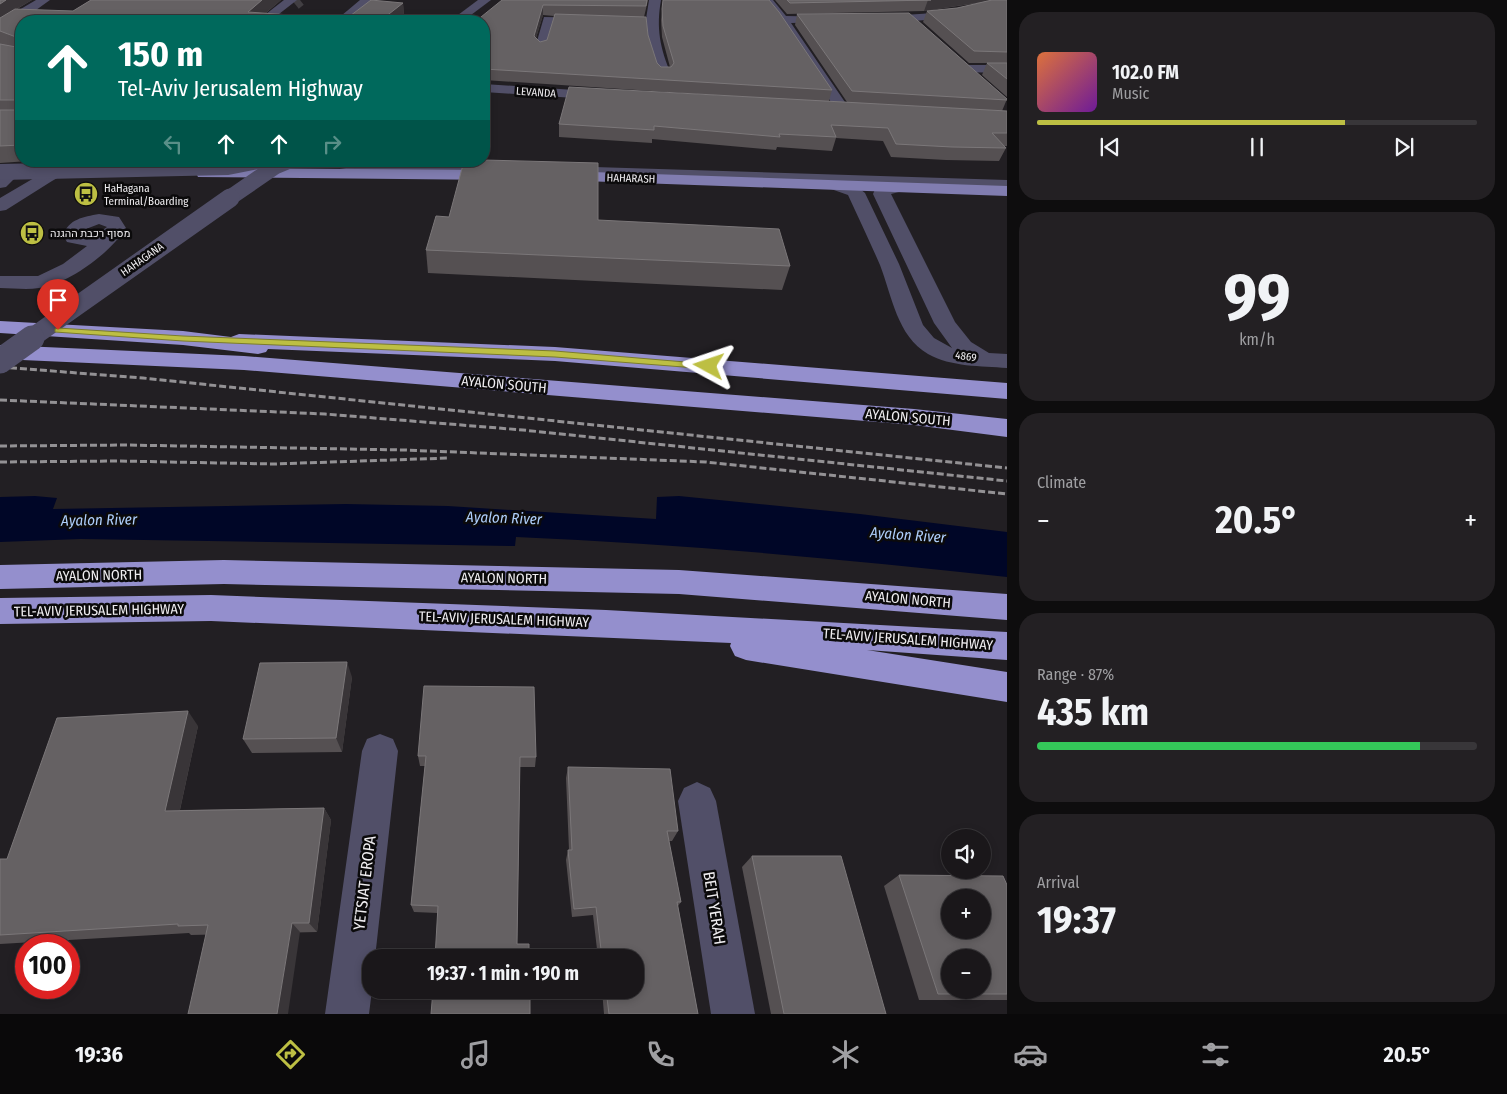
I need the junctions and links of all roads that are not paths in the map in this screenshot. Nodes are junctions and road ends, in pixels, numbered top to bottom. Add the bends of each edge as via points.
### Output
1 (46, 0) edge
2 (367, 0) edge
3 (485, 0) edge
4 (655, 0) edge
5 (767, 0) edge
6 (1007, 1) edge
7 (961, 2) dead end
8 (296, 3) edge
9 (495, 3) edge
10 (983, 9) junction
11 (0, 13) edge
12 (999, 14) edge
13 (31, 15) edge
14 (274, 15) edge
15 (281, 15) edge
16 (290, 15) edge
17 (348, 15) edge
18 (464, 15) edge
19 (475, 15) edge
20 (482, 15) edge
21 (15, 16) edge
22 (861, 19) edge
23 (910, 19) junction
24 (783, 20) junction
25 (842, 20) edge
26 (651, 23) junction
27 (15, 24) edge
28 (0, 30) edge
29 (15, 31) edge
30 (924, 32) edge
31 (0, 43) edge
32 (541, 48) edge
33 (1007, 69) edge
34 (664, 74) edge
35 (979, 81) edge
36 (490, 88) edge
37 (618, 97) edge
38 (823, 107) edge
39 (228, 167) edge
40 (254, 167) edge
41 (275, 167) edge
42 (434, 167) edge
43 (490, 167) edge
44 (45, 168) edge
45 (517, 169) junction
46 (549, 170) junction
47 (1, 175) edge
48 (1007, 178) edge
49 (904, 184) junction
50 (1007, 184) edge
51 (837, 185) junction
52 (1007, 191) edge
53 (0, 206) edge
54 (73, 265) junction
55 (0, 282) edge
56 (0, 327) edge
57 (183, 338) junction
58 (0, 345) edge
59 (0, 352) edge
60 (982, 359) junction
61 (0, 361) edge
62 (1007, 361) edge
63 (1007, 391) edge
64 (914, 417) junction
65 (1007, 428) edge
66 (0, 578) edge
67 (1007, 607) edge
68 (0, 611) edge
69 (606, 624) junction
70 (1007, 646) edge
71 (1007, 687) edge
72 (380, 751) dead end
73 (697, 801) dead end
74 (348, 1014) edge
75 (733, 1014) edge

1 - 13 street
2 - 17 street
3 - 18 street
4 - 26 street
5 - 24 street
6 - 10 street
7 - 10 street
8 - 14 street
8 - 15 street
8 - 16 street
9 - 19 street
9 - 20 street
10 - 12 street
10 - 23 street
11 - 21 street
22 - 23 street
23 - 30 street
24 - 25 street
24 - 38 street via 847,108
26 - 32 street via 548,20
26 - 34 street via 651,39
27 - 28 street
29 - 31 street
33 - 35 street via 962,66
36 - 37 street, LEVANDA
39 - 47 street, bridge
40 - 58 street, HAHAGANA
41 - 61 street, HAHAGANA, bridge
42 - 45 street
43 - 45 main road
44 - 45 main road via 236,172
44 - 47 main road
44 - 53 street
46 - 48 main road, HAHARASH
46 - 49 street via 817,178
46 - 51 main road, HAHARASH
49 - 50 street
49 - 51 main road, HAHARASH
49 - 52 main road, HAHARASH
49 - 60 street, 4869 via 886,189 882,194 945,322 963,348
51 - 60 street, 4869 via 856,193 916,331 946,353
54 - 54 street via 107,220 84,224
54 - 55 street via 42,281
56 - 57 highway
57 - 63 highway via 555,354
57 - 64 highway
59 - 64 highway, AYALON SOUTH via 244,363
60 - 62 street
64 - 65 highway, AYALON SOUTH
66 - 67 highway, AYALON NORTH via 224,572 679,582
68 - 69 highway, TEL-AVIV JERUSALEM HIGHWAY via 211,608
69 - 70 highway, TEL-AVIV JERUSALEM HIGHWAY
69 - 71 highway
72 - 74 street, YETSIAT EROPA
73 - 75 street, BEIT YERAH

